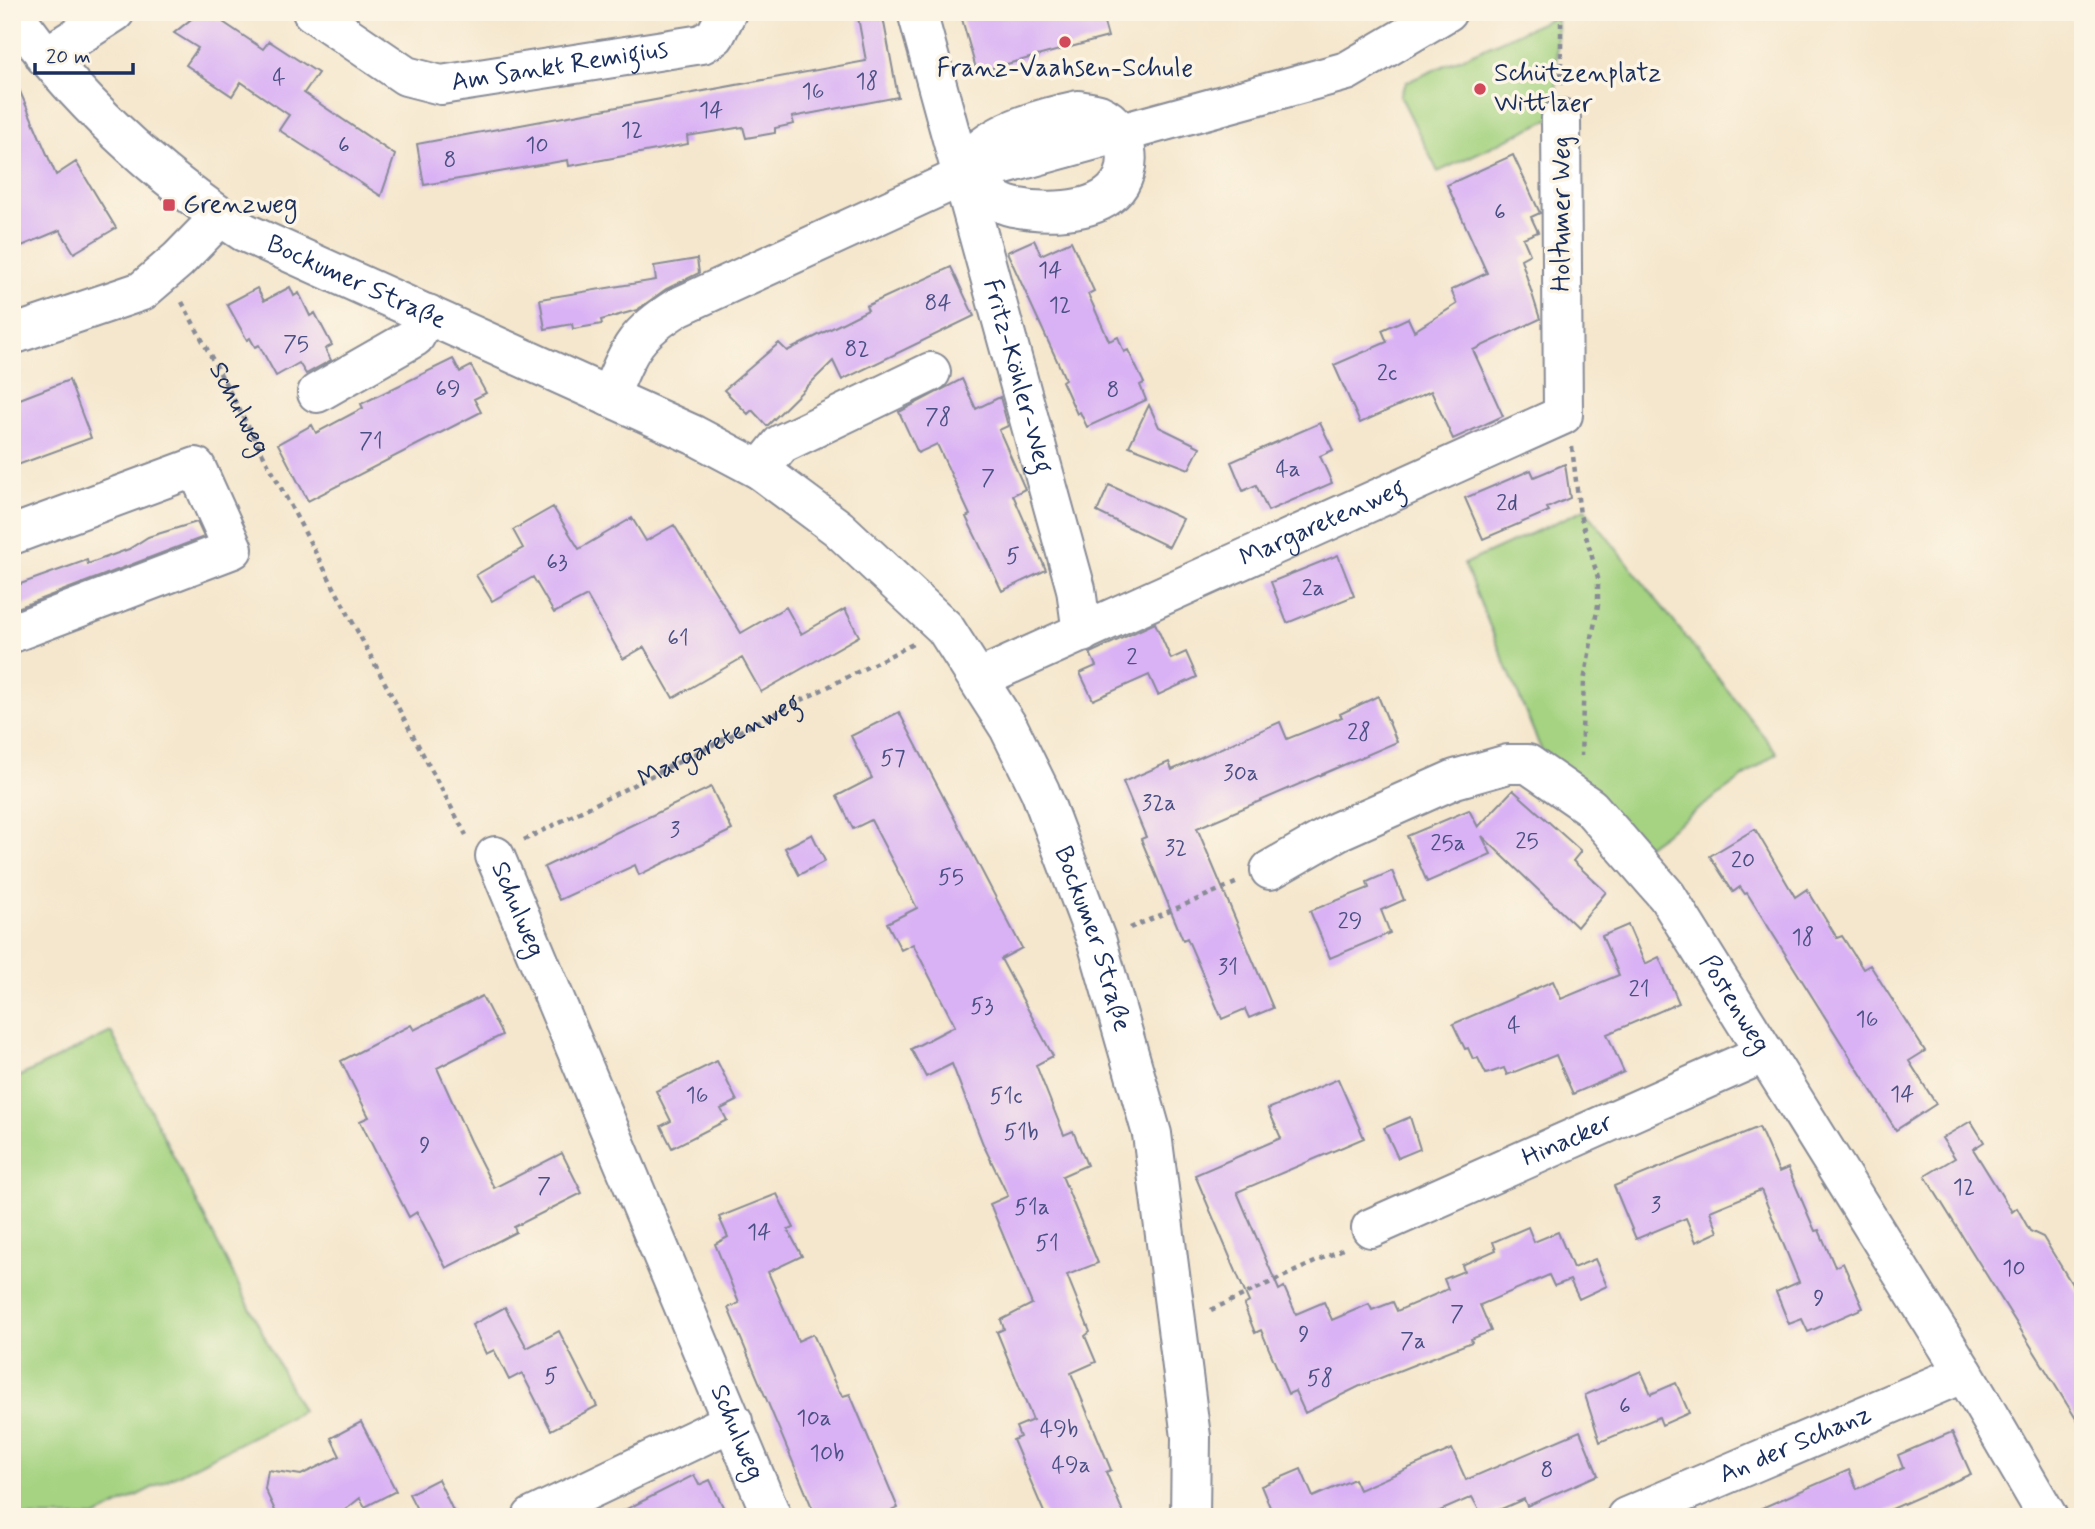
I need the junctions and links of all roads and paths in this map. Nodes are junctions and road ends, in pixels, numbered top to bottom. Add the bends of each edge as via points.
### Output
1 (13, 12) edge
2 (115, 12) edge
3 (312, 12) edge
4 (727, 12) edge
5 (917, 12) edge
6 (1447, 12) edge
7 (1561, 12) edge
8 (45, 57) junction
9 (1561, 118) joint
10 (1120, 131) junction
11 (965, 189) junction
12 (220, 217) junction
13 (154, 281) junction
14 (428, 314) junction
15 (12, 335) edge
16 (931, 372) dead end
17 (317, 393) dead end
18 (609, 397) junction
19 (1563, 415) junction
20 (760, 470) junction
21 (12, 535) edge
22 (945, 628) junction
23 (12, 633) edge
24 (1082, 633) junction
25 (979, 678) junction
26 (1560, 784) junction
27 (495, 856) junction
28 (1270, 870) joint
29 (1097, 942) junction
30 (1765, 1053) junction
31 (1371, 1228) joint
32 (1178, 1324) junction
33 (1964, 1373) junction
34 (733, 1421) junction
35 (532, 1517) edge
36 (772, 1517) edge
37 (1190, 1517) edge
38 (1626, 1517) edge
39 (2048, 1517) edge

1 - 8 street, Bockumer Straße
2 - 8 street
3 - 4 street, Am Sankt Remigius via 406,76 442,85 702,44 715,36
5 - 11 street, Fritz-Köhler-Weg
6 - 10 street via 1347,71
7 - 9 path, Holtumer Weg
8 - 12 street, Bockumer Straße via 182,189
9 - 19 street, Holtumer Weg
10 - 11 street via 1100,114 1078,110 1053,115 998,138 975,154
10 - 11 street via 1126,144 1126,169 1113,192 1084,207 1010,207
11 - 18 street via 678,307 645,328
11 - 24 street, Fritz-Köhler-Weg via 1076,589
12 - 13 street
12 - 14 street, Bockumer Straße
13 - 15 street
13 - 27 path, Schulweg via 481,862
14 - 17 street via 415,337
14 - 18 street, Bockumer Straße
16 - 20 street via 781,444
18 - 20 street, Bockumer Straße
19 - 24 street, Margaretenweg
19 - 26 path via 1571,436 1580,515 1598,578 1598,605 1584,681 1581,761
20 - 22 street, Bockumer Straße via 838,528
21 - 23 street via 196,467 233,549
22 - 25 street, Bockumer Straße
22 - 27 path, Margaretenweg
24 - 25 street
25 - 29 street, Bockumer Straße via 1040,791
26 - 28 street, Postenweg via 1528,764 1455,779 1338,831
26 - 30 street, Postenweg via 1590,807 1667,896
27 - 34 street, Schulweg
28 - 29 path
29 - 32 street, Bockumer Straße via 1152,1134
30 - 31 street, Hinacker
30 - 33 street, Postenweg
31 - 32 path via 1332,1256
32 - 37 street, Bockumer Straße via 1191,1437
33 - 38 street, An der Schanz
33 - 39 street, Postenweg
34 - 35 street
34 - 36 street, Schulweg

